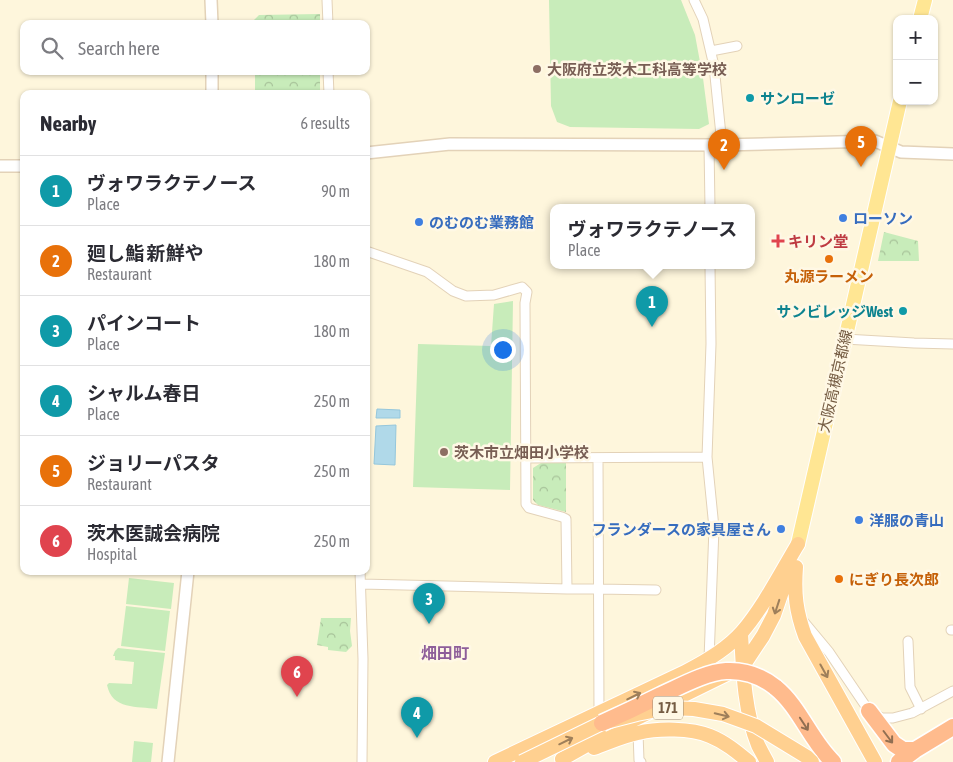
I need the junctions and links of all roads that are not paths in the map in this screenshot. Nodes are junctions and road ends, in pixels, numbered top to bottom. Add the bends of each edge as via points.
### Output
1 (211, 0) edge
2 (327, 0) edge
3 (694, 0) edge
4 (925, 0) edge
5 (921, 15) edge
6 (212, 20) edge
7 (328, 20) edge
8 (737, 46) dead end
9 (710, 51) junction
10 (212, 75) edge
11 (328, 75) edge
12 (212, 90) edge
13 (329, 90) edge
14 (899, 105) edge
15 (709, 145) junction
16 (722, 146) junction
17 (889, 147) junction
18 (370, 153) edge
19 (953, 154) edge
20 (0, 166) edge
21 (20, 166) edge
22 (710, 204) edge
23 (370, 252) edge
24 (710, 269) edge
25 (845, 339) junction
26 (953, 344) edge
27 (707, 457) junction
28 (526, 458) junction
29 (598, 458) junction
30 (798, 544) junction
31 (188, 575) edge
32 (360, 575) edge
33 (361, 584) junction
34 (567, 589) junction
35 (598, 589) junction
36 (656, 590) dead end
37 (798, 611) junction
38 (741, 633) junction
39 (908, 642) dead end
40 (709, 659) junction
41 (743, 666) junction
42 (953, 692) edge
43 (921, 709) junction
44 (869, 711) junction
45 (601, 718) junction
46 (953, 727) edge
47 (638, 733) junction
48 (915, 750) junction
49 (872, 756) edge
50 (560, 761) edge
51 (168, 762) edge
52 (362, 762) edge
53 (495, 762) edge
54 (522, 762) edge
55 (641, 762) edge
56 (749, 762) edge
57 (767, 762) edge
58 (812, 762) edge
59 (833, 762) edge
60 (898, 762) edge

1 - 6 street
2 - 7 street
3 - 9 street via 703,19
4 - 5 main road
8 - 9 street
9 - 16 street
10 - 12 street
11 - 13 street
14 - 17 main road, 大阪高槻京都線
15 - 16 street
15 - 18 street via 450,144
15 - 22 street
16 - 17 street via 876,141
17 - 19 street via 901,152
17 - 25 main road, 大阪高槻京都線
20 - 21 street
23 - 28 street via 427,272 453,291 466,296 494,295 522,287 528,292 525,303
24 - 27 street
25 - 26 street
25 - 30 main road, 大阪高槻京都線
27 - 29 street
27 - 40 street via 714,528
28 - 29 street
28 - 34 street via 526,504 529,508 566,519
29 - 35 street
30 - 37 highway via 794,586
30 - 38 highway via 770,593
30 -> 41 highway via 774,615
31 - 51 street
32 - 33 street
33 - 34 street
33 - 52 street
34 - 35 street
35 - 36 street
35 - 45 street
37 - 44 street
37 -> 49 highway via 805,636
38 - 40 highway
38 - 41 highway
39 - 43 street via 910,687
45 -> 40 highway
41 - 50 highway via 619,727
41 - 57 highway via 750,718
42 - 43 street
43 - 44 street via 893,718 882,718
44 -> 48 highway via 894,744 903,750
45 - 53 highway
54 -> 45 highway, 171, bridge
45 -> 58 highway, 171, bridge via 668,708 723,714 756,726
45 -> 59 highway, bridge via 712,674 726,671 748,673 765,679 780,691
46 - 48 highway
47 - 50 highway, 171
47 - 55 street
47 - 56 highway, 171 via 687,730 709,736
48 - 60 highway

